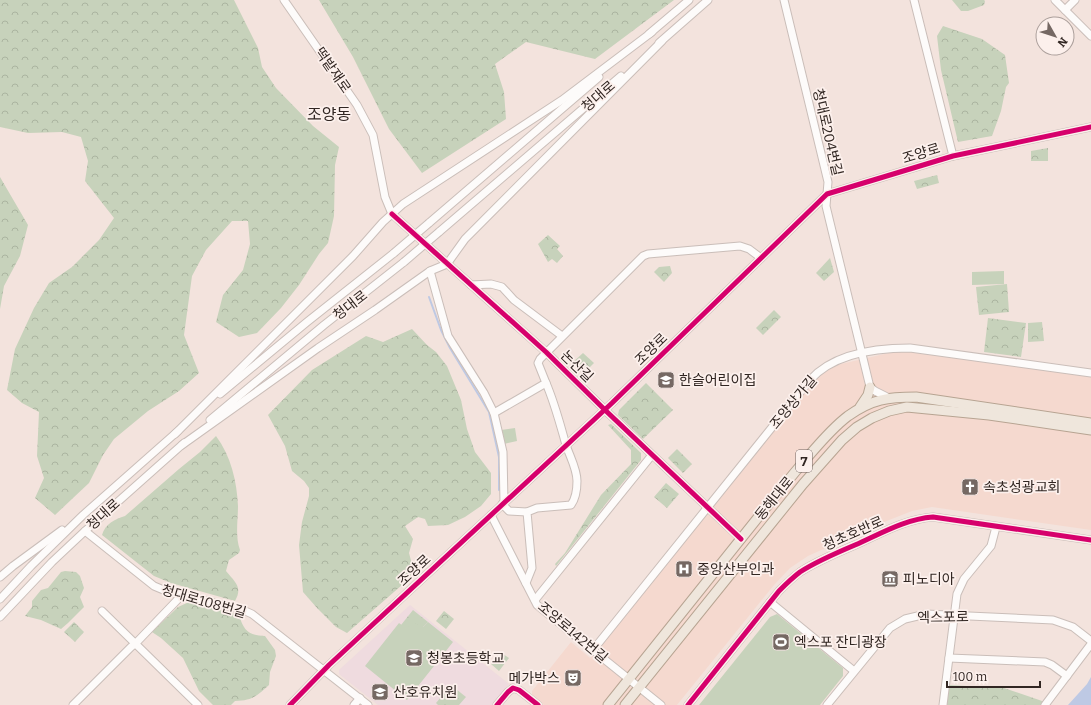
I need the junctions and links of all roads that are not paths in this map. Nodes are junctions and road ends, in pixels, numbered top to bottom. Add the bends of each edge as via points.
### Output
1 (284, 0) edge
2 (689, 0) edge
3 (708, 0) edge
4 (784, 0) edge
5 (914, 0) edge
6 (1055, 0) edge
7 (1075, 0) edge
8 (1065, 10) junction
9 (652, 32) junction
10 (1091, 36) edge
11 (662, 41) junction
12 (1091, 127) edge
13 (953, 156) junction
14 (827, 194) junction
15 (392, 214) junction
16 (761, 258) junction
17 (447, 264) junction
18 (430, 271) junction
19 (471, 285) junction
20 (562, 336) junction
21 (546, 352) junction
22 (861, 353) junction
23 (1091, 373) edge
24 (546, 383) junction
25 (870, 387) junction
26 (889, 398) junction
27 (605, 410) junction
28 (857, 411) junction
29 (494, 413) junction
30 (1091, 423) edge
31 (1091, 430) edge
32 (175, 434) junction
33 (182, 445) junction
34 (567, 446) junction
35 (652, 455) junction
36 (503, 504) junction
37 (707, 507) junction
38 (528, 512) junction
39 (83, 515) junction
40 (491, 515) junction
41 (996, 527) junction
42 (85, 531) junction
43 (741, 539) junction
44 (1091, 540) edge
45 (0, 577) edge
46 (526, 582) junction
47 (182, 595) junction
48 (0, 599) edge
49 (534, 600) junction
50 (770, 602) junction
51 (102, 611) dead end
52 (954, 615) junction
53 (0, 617) edge
54 (136, 643) junction
55 (1091, 643) edge
56 (593, 650) junction
57 (949, 658) junction
58 (324, 670) junction
59 (854, 671) junction
60 (1067, 676) junction
61 (629, 679) junction
62 (639, 687) junction
63 (360, 698) junction
64 (73, 705) edge
65 (198, 705) edge
66 (290, 705) edge
67 (354, 705) edge
68 (368, 705) edge
69 (497, 705) edge
70 (538, 705) edge
71 (608, 705) edge
72 (625, 705) edge
73 (661, 705) edge
74 (688, 705) edge
75 (827, 705) edge
76 (943, 705) edge
77 (1045, 705) edge

1 - 15 street, 떡밭재로 via 357,105 373,135 385,197
2 - 9 street, 청대로
3 - 11 street, 청대로
4 - 14 street, 청대로204번길 via 828,182
5 - 13 street
6 - 8 street
7 - 8 street
8 - 10 street
9 - 15 street via 562,100 403,204
9 - 32 street, 청대로, bridge via 394,253 290,335
11 - 17 street via 465,239
11 - 33 street, 청대로, bridge via 404,262 272,368
12 - 13 street, 조양로
13 - 14 street, 조양로
14 - 16 street, 조양로
14 - 22 street, 청대로204번길 via 826,206
15 - 17 street, 논산길
15 - 32 street
16 - 20 street via 740,246 646,255
16 - 27 street, 조양로
17 - 18 street
17 - 19 street, 논산길
18 - 29 street via 448,336
18 - 33 street
19 - 20 street via 492,284 502,287 514,300
19 - 21 street, 논산길
20 - 21 street
21 - 24 street via 538,363
21 - 27 street, 논산길
22 - 23 street, 조양상가길 via 910,348
22 - 25 street, 청대로204번길
22 - 37 street, 조양상가길 via 836,360 816,373
24 - 29 street
24 - 34 street
25 - 26 street
25 - 28 main road via 868,395
26 - 28 main road, 동해대로 / 7 via 876,400
26 - 30 main road, 동해대로 / 7 via 916,397
27 - 34 street, 조양로
27 - 35 street, 논산길
28 - 43 main road, 동해대로 / 7 via 823,439
29 - 36 street via 503,452
31 - 62 main road, 동해대로 / 7 via 989,415 907,407 872,418 842,440 813,472
32 - 39 street, 청대로
33 - 42 street, 청대로
34 - 36 street, 조양로
34 - 38 street via 577,480 575,499 571,505 537,508
35 - 37 street, 논산길
35 - 49 street
36 - 38 street via 511,512
36 - 40 street, 조양로
37 - 43 street, 논산길
37 - 56 street, 조양상가길
38 - 46 street via 532,568
39 - 45 street
39 - 48 street, 청대로
40 - 46 street, 조양로142번길
40 - 58 street, 조양로
41 - 44 street, 청초호반로
41 - 50 street, 청초호반로 via 933,517 912,520 810,566 789,581
41 - 52 street via 991,546 960,586
42 - 47 street, 청대로108번길 via 151,584
42 - 53 street, 청대로
43 - 61 main road, 동해대로 / 7
46 - 49 street, 조양로142번길
47 - 54 street
47 - 58 street, 청대로108번길 via 252,614
49 - 56 street, 조양로142번길 via 539,607
50 - 59 street
50 - 74 street, 청초호반로
51 - 54 street
52 - 55 street, 엑스포로 via 1052,620 1072,627
52 - 57 street
52 - 59 street, 엑스포로 via 918,615 900,622 886,632
54 - 64 street
54 - 65 street
55 - 60 street
56 - 61 street, 조양로142번길
57 - 60 street via 1045,662
57 - 76 street
58 - 63 street, 청대로108번길
58 - 66 street, 조양로
59 - 75 street, 엑스포로
60 - 77 street
61 - 62 street, 조양로142번길
61 - 71 main road, 동해대로 / 7
62 - 72 main road, 동해대로 / 7
62 - 73 street, 조양로142번길
63 - 67 street
63 - 68 street, 청대로108번길
69 - 70 street via 513,688

